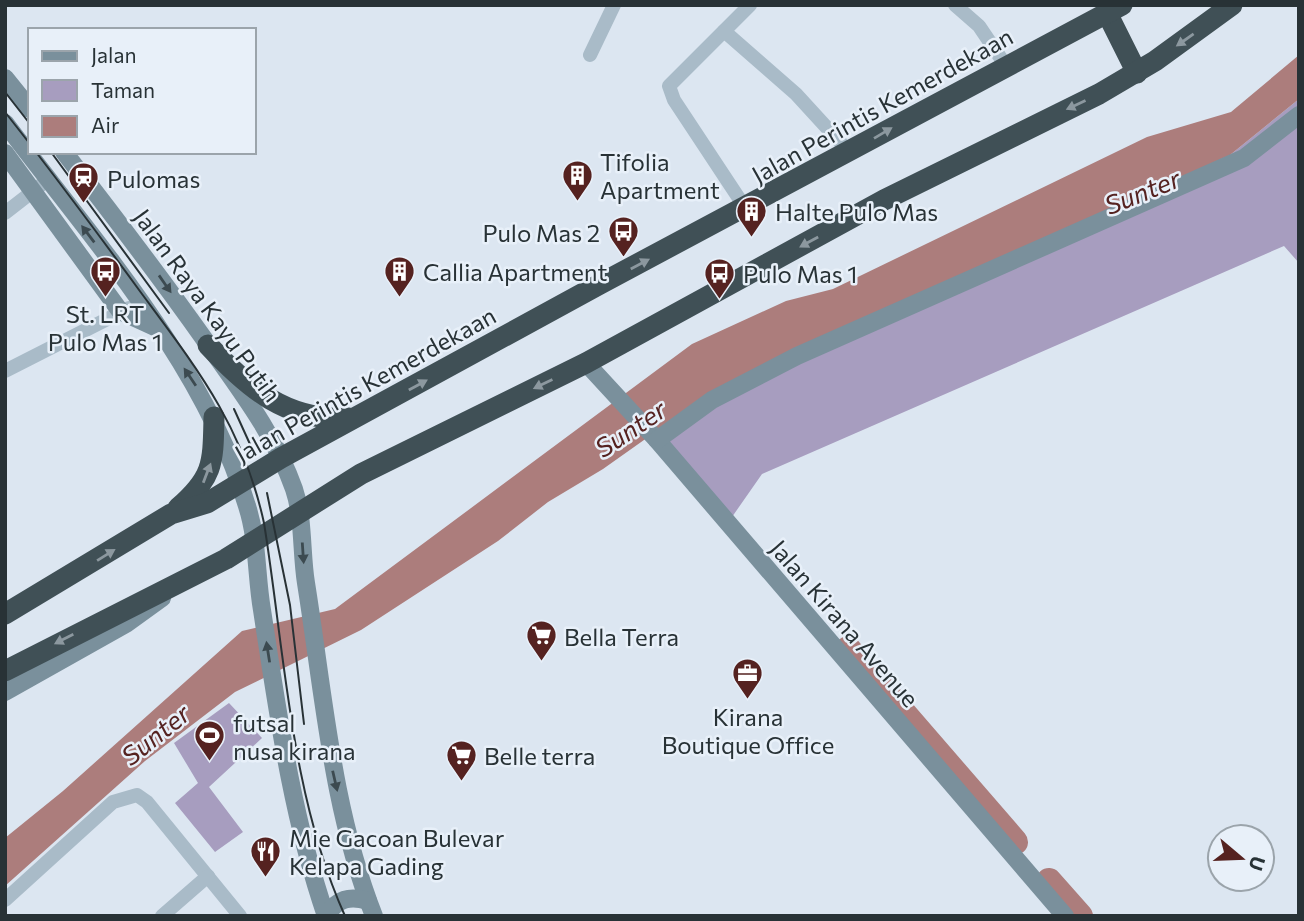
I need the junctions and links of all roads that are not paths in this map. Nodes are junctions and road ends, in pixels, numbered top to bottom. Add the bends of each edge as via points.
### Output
1 (614, 5) edge
2 (750, 5) edge
3 (955, 5) edge
4 (1232, 5) edge
5 (1115, 10) edge
6 (724, 31) junction
7 (590, 55) dead end
8 (1006, 66) junction
9 (1137, 72) junction
10 (5, 78) edge
11 (28, 107) edge
12 (1299, 115) edge
13 (5, 123) edge
14 (5, 153) edge
15 (850, 153) junction
16 (66, 154) edge
17 (41, 185) junction
18 (746, 209) junction
19 (5, 214) edge
20 (140, 303) junction
21 (120, 311) junction
22 (158, 328) junction
23 (208, 345) junction
24 (586, 363) junction
25 (5, 371) edge
26 (358, 417) junction
27 (214, 418) junction
28 (654, 438) junction
29 (281, 458) junction
30 (240, 482) junction
31 (300, 513) junction
32 (171, 514) junction
33 (256, 542) junction
34 (178, 585) junction
35 (5, 614) edge
36 (5, 671) edge
37 (5, 692) edge
38 (208, 876) junction
39 (5, 900) edge
40 (371, 908) edge
41 (326, 915) edge
42 (162, 916) edge
43 (240, 916) edge
44 (1065, 916) edge

1 - 7 street
2 - 6 street
3 - 8 street via 979,26
4 -> 9 highway
5 - 8 highway, Jalan Perintis Kemerdekaan
5 - 9 highway
6 - 15 street via 796,94
6 - 18 street via 668,86
15 -> 8 highway, Jalan Perintis Kemerdekaan
9 -> 24 highway via 884,200
10 - 11 main road
12 - 28 main road via 1244,158 797,356 712,400
13 - 17 main road
14 - 17 main road
15 - 18 highway, Jalan Perintis Kemerdekaan
16 -> 23 main road, Jalan Raya Kayu Putih
17 - 19 street
20 -> 17 main road
17 - 21 main road
26 -> 18 highway, Jalan Perintis Kemerdekaan
20 - 21 street
20 - 22 main road
21 - 22 main road
21 - 25 street
27 -> 22 main road
23 - 26 highway via 251,386 286,408 323,420
23 - 29 main road, Jalan Raya Kayu Putih via 254,409
24 - 28 main road, Jalan Kirana Avenue
24 -> 31 highway via 361,474
26 - 29 highway, Jalan Perintis Kemerdekaan
27 - 30 main road
32 -> 27 highway via 205,480 214,454
28 - 44 main road, Jalan Kirana Avenue
29 - 30 highway, Jalan Perintis Kemerdekaan
29 - 31 main road, Jalan Raya Kayu Putih
30 - 32 highway, Jalan Perintis Kemerdekaan via 207,503
30 - 33 main road
31 - 33 highway
31 -> 40 main road, Jalan Raya Kayu Putih via 334,778
35 -> 32 highway, Jalan Perintis Kemerdekaan
33 - 34 highway
41 -> 33 main road via 298,817 276,701 260,603
34 -> 36 highway
34 - 37 main road via 126,624
38 - 39 street via 147,802 131,795 113,802
38 - 42 street
38 - 43 street
40 - 41 main road via 352,896 335,902

